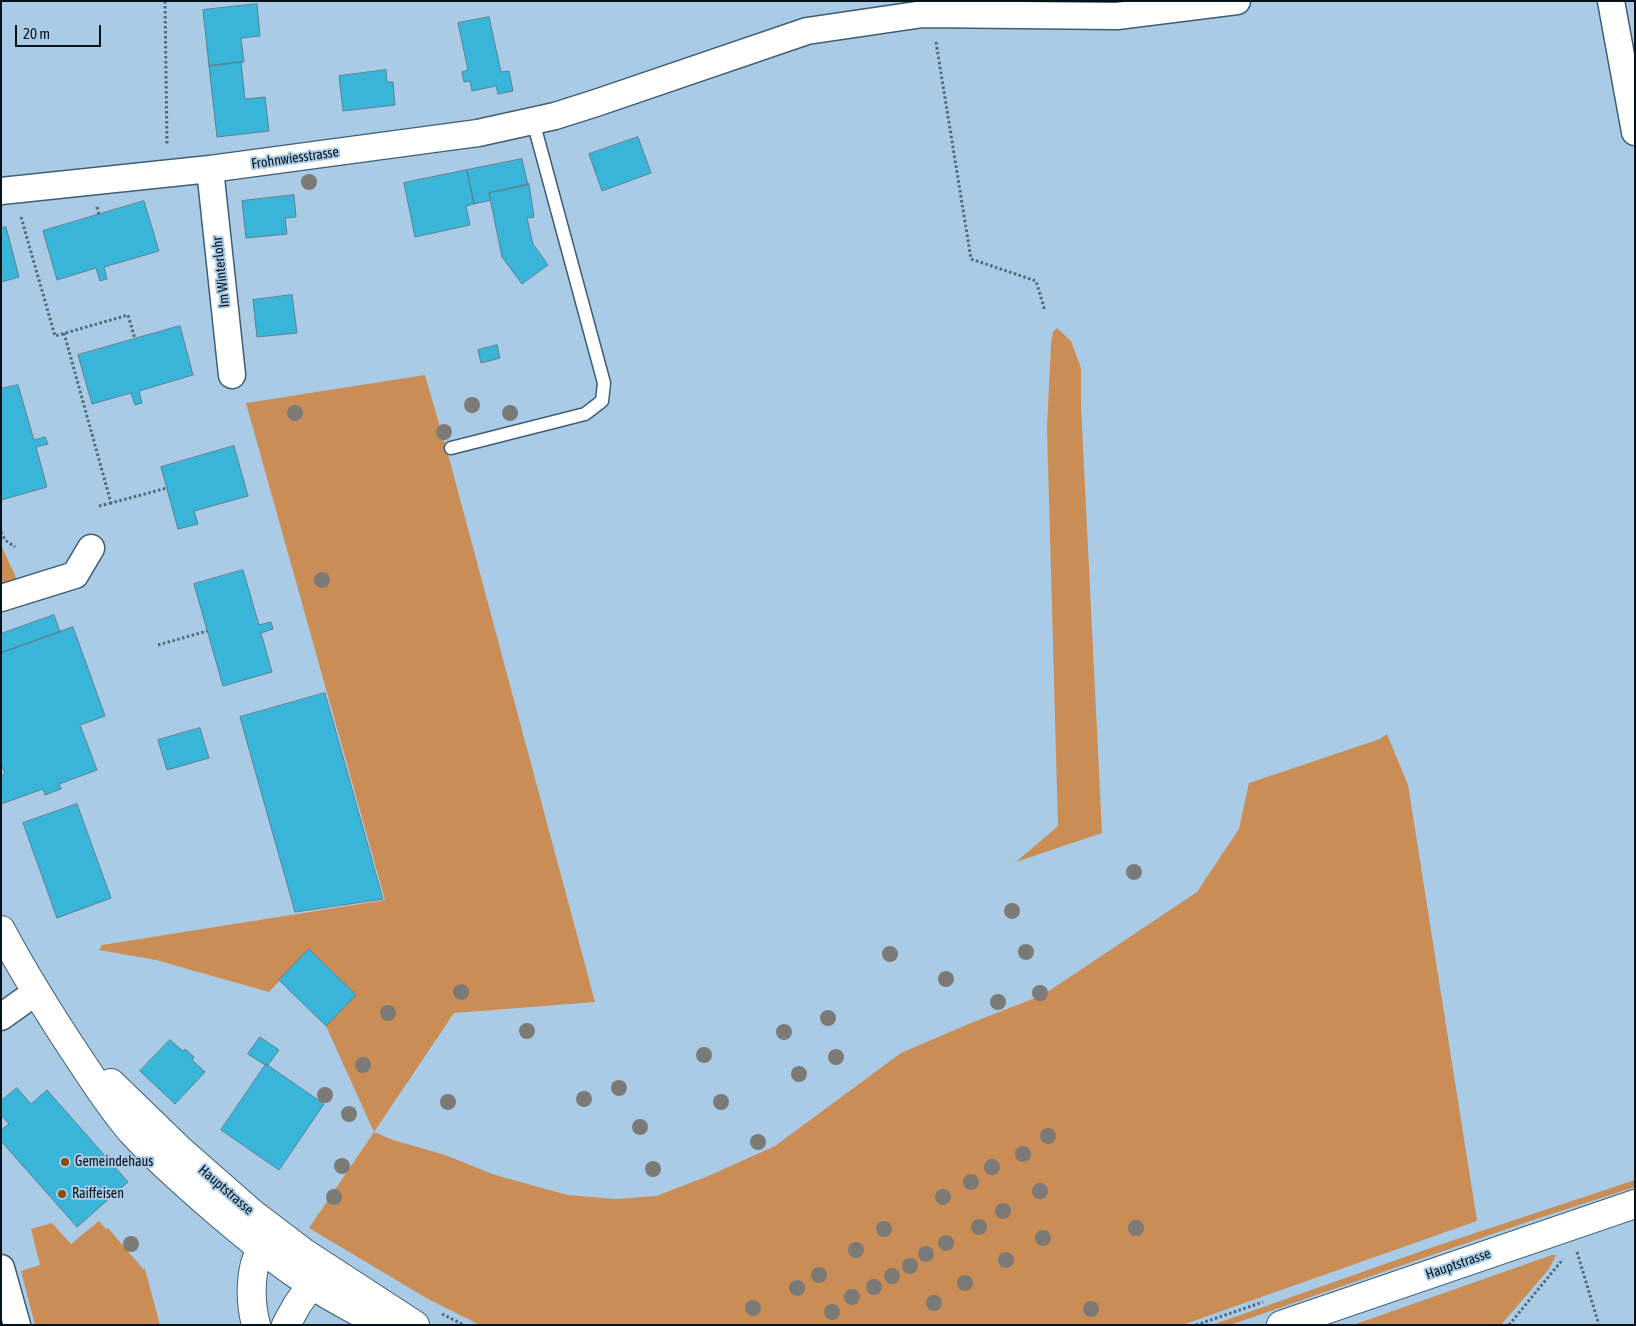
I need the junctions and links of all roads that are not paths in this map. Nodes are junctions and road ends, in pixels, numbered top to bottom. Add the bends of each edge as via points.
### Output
1 (1236, 1) edge
2 (1611, 1) edge
3 (533, 121) junction
4 (1635, 132) edge
5 (210, 169) junction
6 (8, 190) edge
7 (232, 375) dead end
8 (451, 448) dead end
9 (91, 548) dead end
10 (1, 598) edge
11 (1, 930) edge
12 (36, 992) junction
13 (1, 1017) edge
14 (60, 1029) junction
15 (1635, 1204) edge
16 (297, 1247) junction
17 (261, 1249) junction
18 (1, 1268) edge
19 (311, 1285) junction
20 (18, 1325) edge
21 (256, 1325) edge
22 (286, 1325) edge
23 (387, 1325) edge
24 (415, 1325) edge
25 (1281, 1325) edge

1 - 3 street, Frohnwiesstrasse via 1117,16 923,14 807,31 587,106
2 - 4 street
3 - 5 street, Frohnwiesstrasse via 478,133
3 - 8 lane via 602,374 602,401 585,414
5 - 6 street, Frohnwiesstrasse
5 - 7 street, Im Winterlohr
9 - 10 street via 75,575
11 - 12 main road, Hauptstrasse
12 - 13 street
12 - 14 main road, Hauptstrasse
14 - 16 main road, Hauptstrasse via 112,1085 190,1158 253,1214
14 - 17 main road, Hauptstrasse via 131,1131 201,1198
15 - 25 main road, Hauptstrasse via 1576,1233
16 - 17 main road
16 - 19 main road
16 - 24 main road, Hauptstrasse
17 - 19 main road, Hauptstrasse
17 - 21 main road via 253,1275
18 - 20 street
19 - 22 main road
19 - 23 main road, Hauptstrasse via 355,1311

